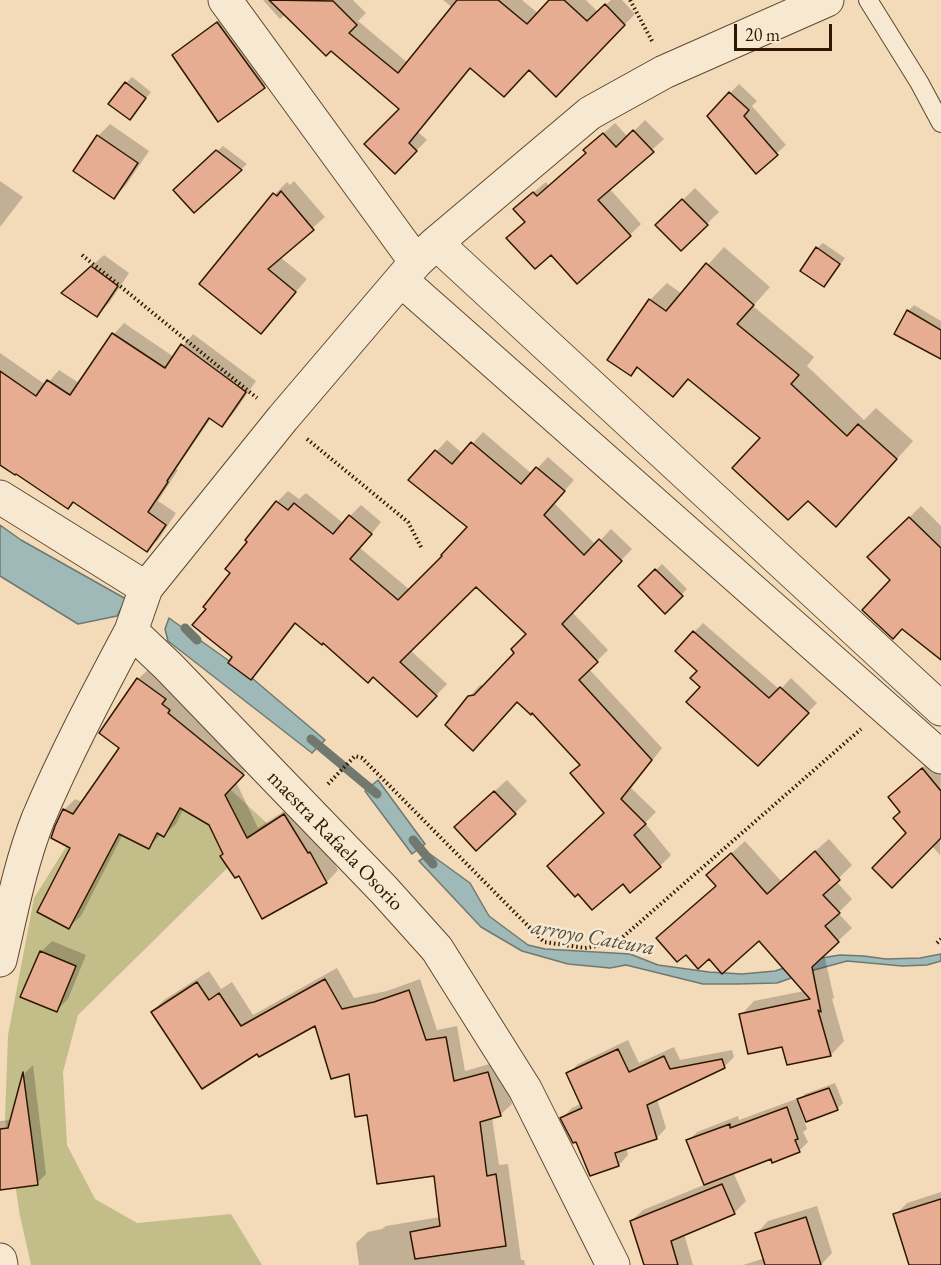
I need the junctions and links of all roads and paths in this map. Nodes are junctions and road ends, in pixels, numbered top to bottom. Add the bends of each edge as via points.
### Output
1 (225, 0) edge
2 (630, 0) edge
3 (827, 0) edge
4 (868, 0) edge
5 (664, 72) junction
6 (941, 123) edge
7 (418, 262) junction
8 (0, 497) edge
9 (146, 588) junction
10 (131, 631) junction
11 (886, 707) junction
12 (941, 709) edge
13 (941, 757) edge
14 (324, 788) dead end
15 (0, 960) edge
16 (0, 1260) edge
17 (1, 1265) edge
18 (613, 1265) edge

1 - 7 street
2 - 5 path via 649,33
3 - 5 street
4 - 6 lane
5 - 7 street via 590,113
7 - 9 street via 283,418
7 - 11 street
7 - 12 street
8 - 9 street
9 - 10 street
10 - 15 street via 79,728 38,821 19,876
10 - 18 street, maestra Rafaela Osorio via 437,949 525,1089
11 - 13 street
11 - 14 path via 616,943 585,948 544,942 362,758 355,756
16 - 17 street

